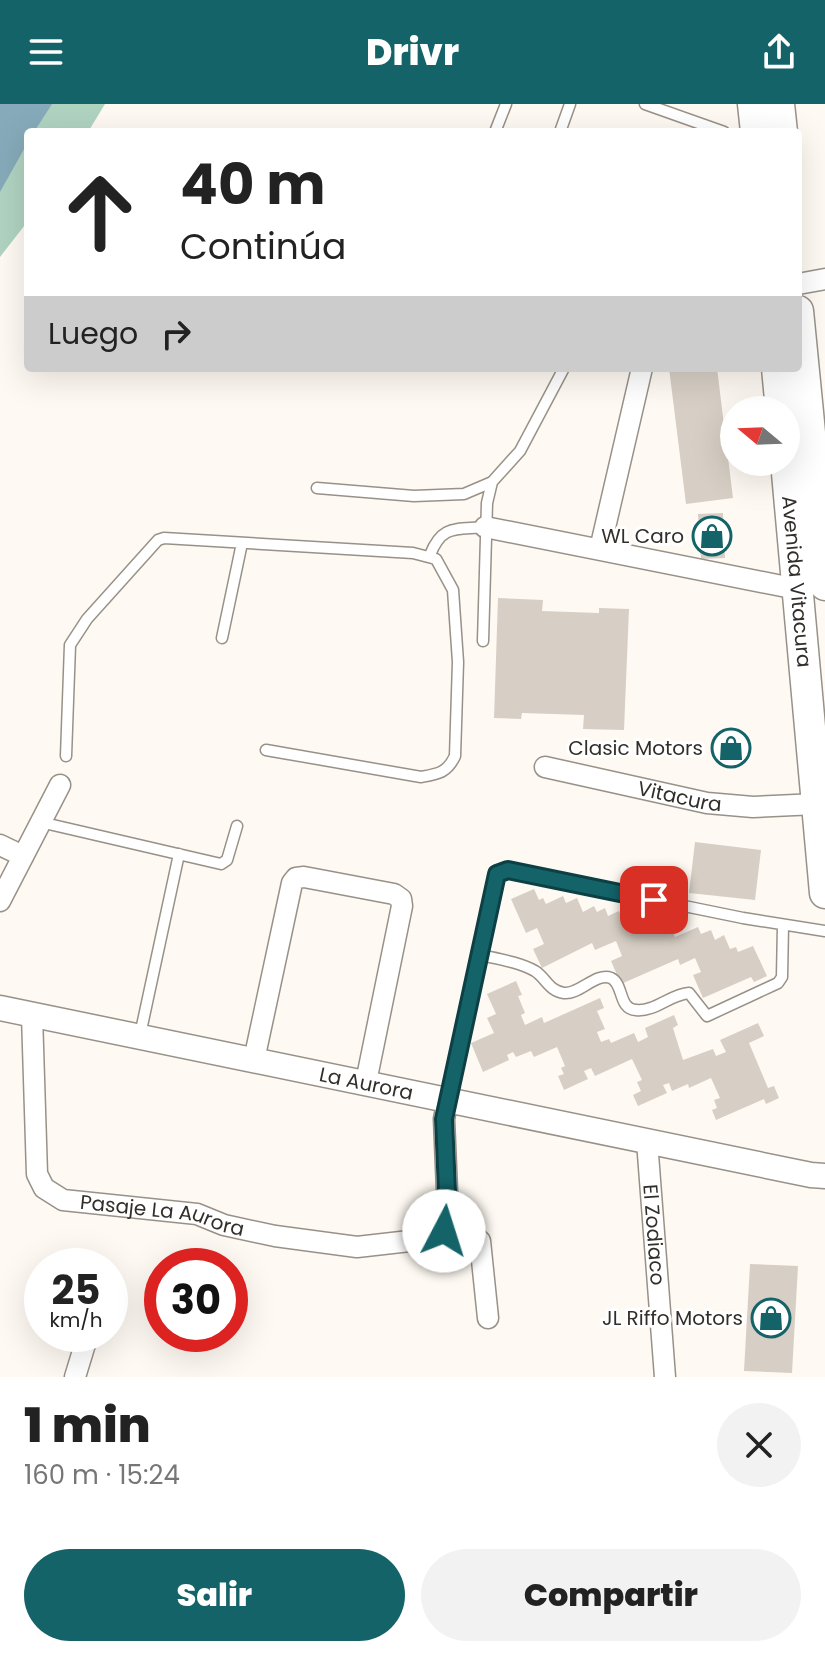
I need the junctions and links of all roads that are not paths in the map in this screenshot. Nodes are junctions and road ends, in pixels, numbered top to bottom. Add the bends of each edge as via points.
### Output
1 (506, 104) edge
2 (570, 104) edge
3 (645, 104) edge
4 (753, 104) edge
5 (779, 104) edge
6 (497, 128) edge
7 (561, 128) edge
8 (713, 128) edge
9 (756, 128) edge
10 (782, 128) edge
11 (825, 279) edge
12 (802, 283) edge
13 (802, 347) edge
14 (562, 372) edge
15 (641, 372) edge
16 (777, 372) edge
17 (780, 396) edge
18 (790, 476) edge
19 (492, 482) junction
20 (317, 488) dead end
21 (485, 527) junction
22 (822, 529) edge
23 (242, 543) junction
24 (600, 549) junction
25 (430, 555) junction
26 (818, 577) edge
27 (825, 608) edge
28 (222, 638) dead end
29 (483, 641) dead end
30 (266, 750) dead end
31 (66, 756) dead end
32 (545, 767) dead end
33 (60, 785) dead end
34 (817, 804) junction
35 (40, 822) junction
36 (237, 826) dead end
37 (0, 845) edge
38 (179, 854) junction
39 (23, 856) junction
40 (825, 893) edge
41 (0, 901) edge
42 (783, 925) junction
43 (825, 931) edge
44 (480, 955) junction
45 (0, 1008) edge
46 (32, 1015) junction
47 (140, 1037) junction
48 (254, 1060) junction
49 (366, 1082) junction
50 (448, 1099) junction
51 (647, 1141) junction
52 (825, 1176) edge
53 (446, 1222) junction
54 (488, 1318) dead end
55 (83, 1352) edge
56 (75, 1377) edge
57 (665, 1377) edge

1 - 6 lane
2 - 7 lane
3 - 8 lane
4 - 9 main road
5 - 10 main road
11 - 12 street
13 - 22 main road, Avenida Vitacura
14 - 19 lane via 520,451
15 - 24 street
16 - 17 main road
18 - 26 main road, Avenida Vitacura
19 - 20 lane via 464,494 414,496
19 - 21 lane
21 - 24 street
21 - 25 lane via 446,531
21 - 29 lane
22 - 26 main road, Avenida Vitacura
23 - 25 lane
23 - 28 lane
23 - 31 lane via 158,540 87,619 68,655
24 - 26 street
25 - 30 lane via 446,572 453,590 458,662 451,766 443,774 421,777
26 - 27 main road via 813,596
26 - 34 main road, Avenida Vitacura
32 - 34 street, Vitacura via 707,803
33 - 35 street
34 - 40 main road, Avenida Vitacura
35 - 38 lane
35 - 39 street
36 - 38 lane via 224,863
37 - 39 street
38 - 47 lane
39 - 41 street
42 - 43 lane
42 - 44 lane via 508,870 497,874
42 - 44 lane via 778,983 707,1016 689,993 635,1010 609,977 561,992 527,967
44 - 50 lane
45 - 46 street, La Aurora
46 - 47 street, La Aurora
46 - 53 street, Pasaje La Aurora via 37,1174 44,1188 63,1200 197,1214 275,1236 357,1247 436,1238
47 - 48 street, La Aurora
48 - 49 street, La Aurora
48 - 49 street via 296,878 394,894 402,906
49 - 50 street, La Aurora
50 - 51 street, La Aurora
50 - 53 street
51 - 52 street, La Aurora
51 - 57 street, El Zodiaco
53 - 54 street via 480,1241
55 - 56 street

